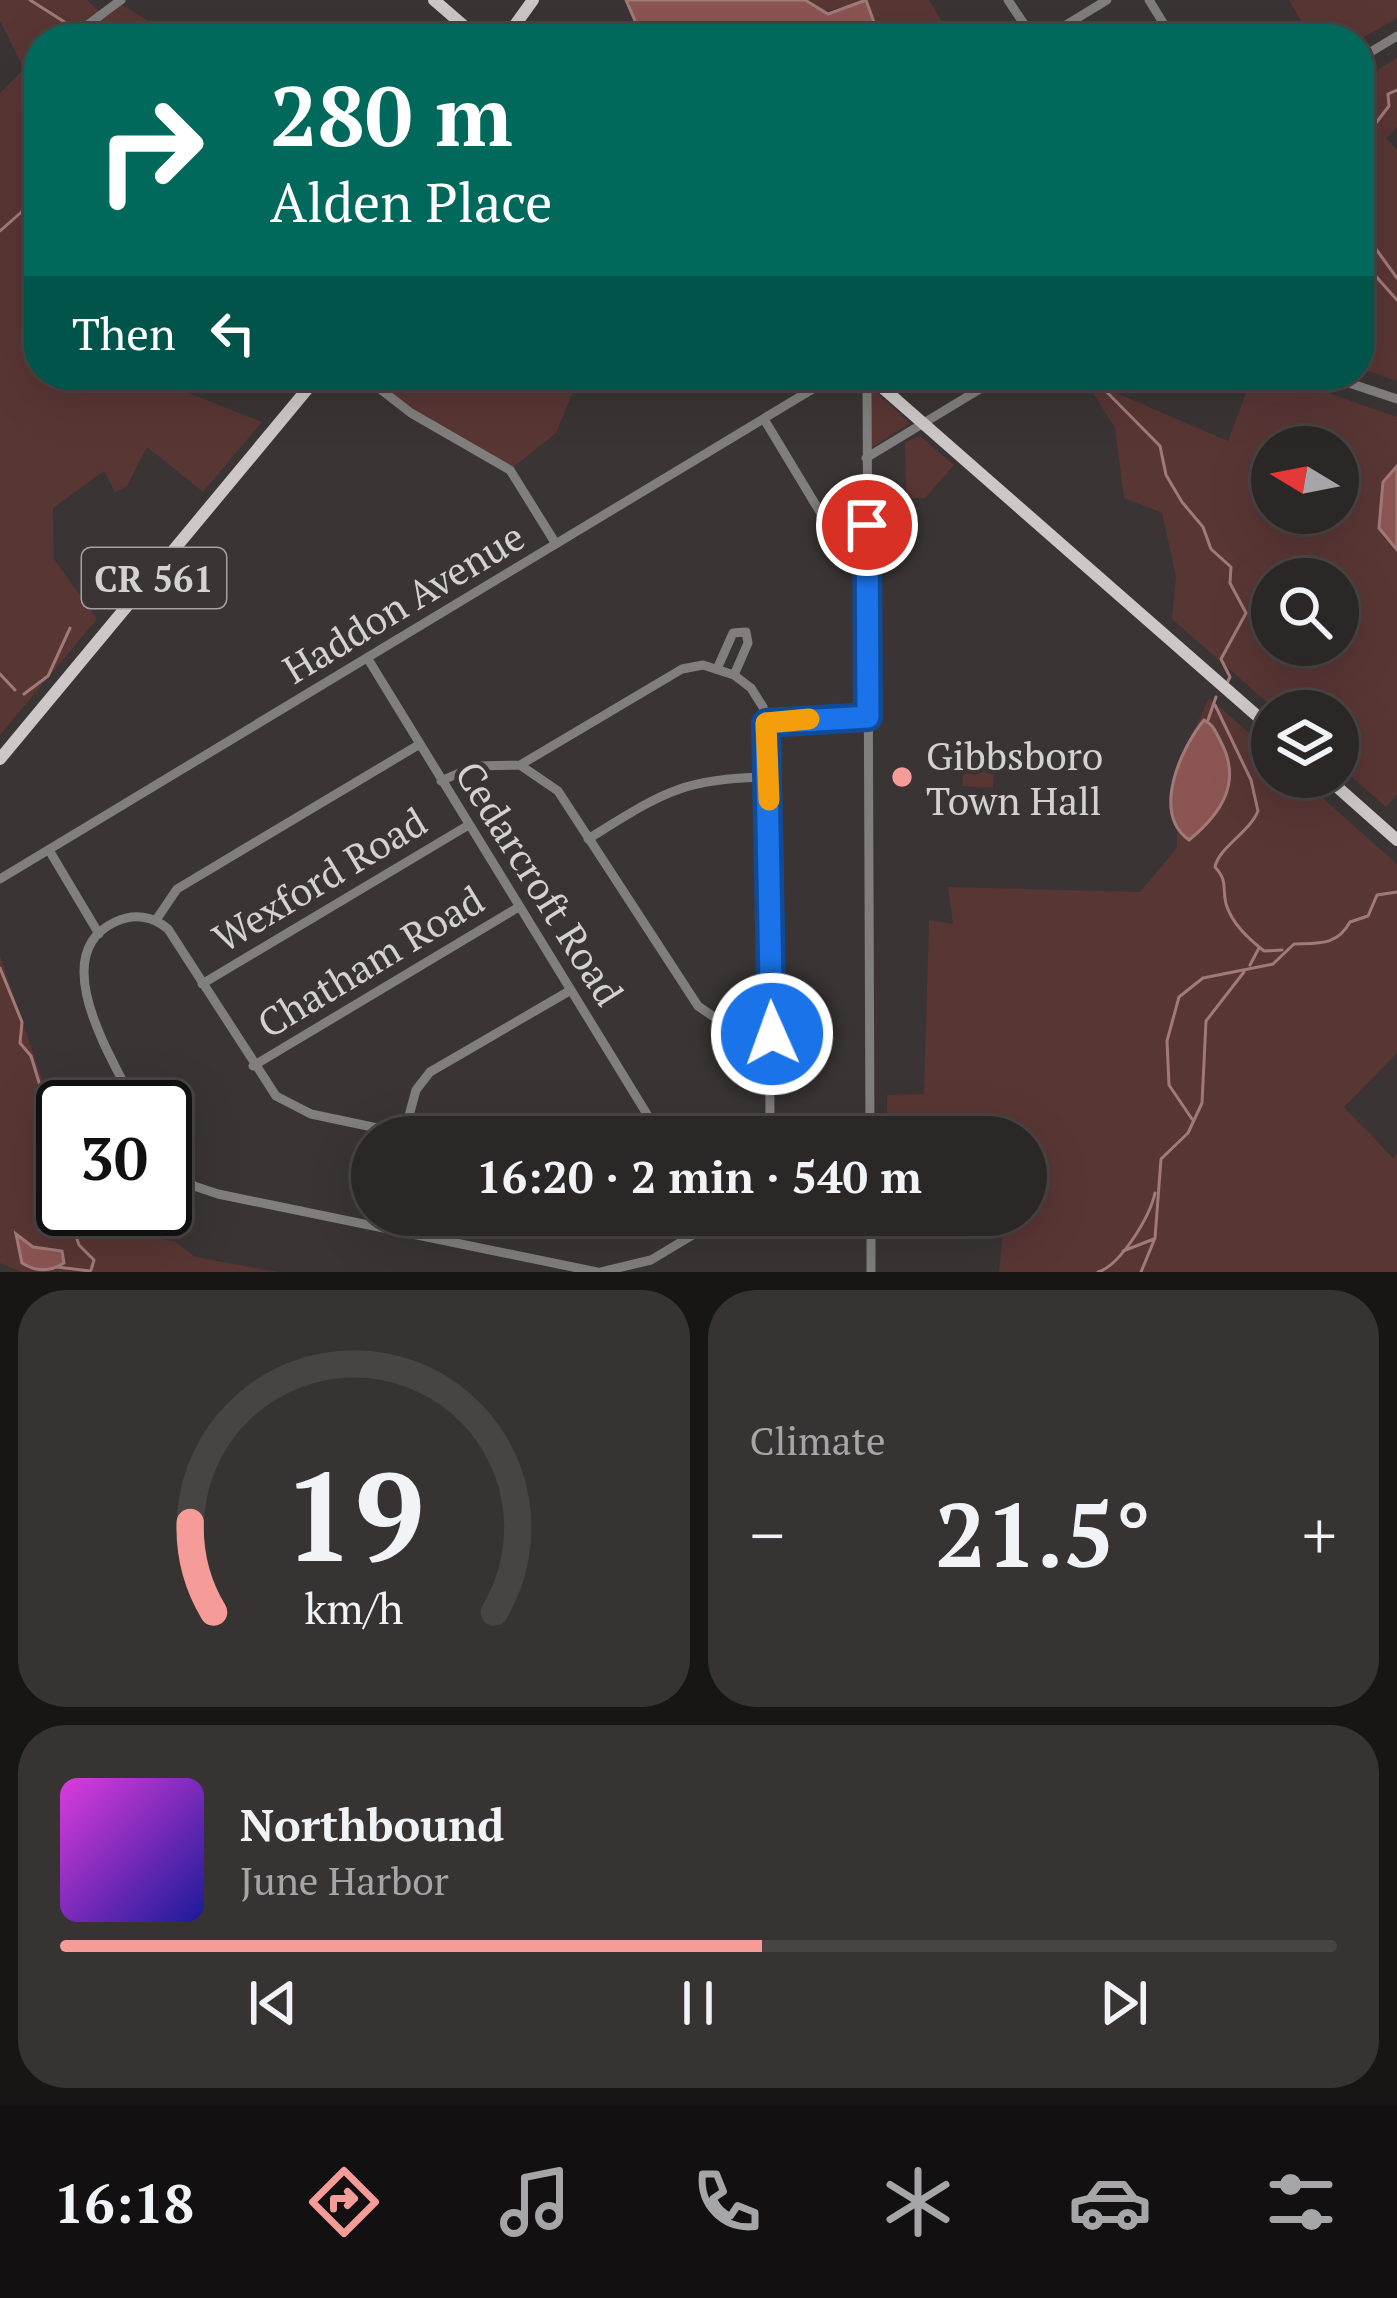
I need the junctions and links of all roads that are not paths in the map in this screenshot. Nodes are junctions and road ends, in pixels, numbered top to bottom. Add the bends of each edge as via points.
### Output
1 (121, 0) edge
2 (434, 0) edge
3 (1008, 0) edge
4 (1107, 0) edge
5 (82, 24) edge
6 (462, 24) edge
7 (1027, 24) edge
8 (1065, 24) edge
9 (308, 390) edge
10 (381, 390) edge
11 (811, 390) edge
12 (868, 390) edge
13 (885, 390) edge
14 (979, 390) edge
15 (764, 419) junction
16 (923, 424) junction
17 (866, 458) junction
18 (556, 544) junction
19 (867, 589) junction
20 (368, 659) junction
21 (717, 669) junction
22 (734, 675) junction
23 (1251, 711) edge
24 (868, 717) junction
25 (766, 723) junction
26 (420, 744) junction
27 (0, 759) edge
28 (520, 765) junction
29 (769, 777) junction
30 (440, 781) junction
31 (1350, 798) edge
32 (467, 826) junction
33 (588, 839) junction
34 (1397, 840) edge
35 (49, 850) junction
36 (0, 879) edge
37 (517, 908) junction
38 (156, 920) junction
39 (99, 934) junction
40 (202, 985) junction
41 (571, 990) junction
42 (772, 1034) junction
43 (254, 1066) junction
44 (124, 1080) edge
45 (409, 1116) edge
46 (648, 1116) edge
47 (771, 1116) edge
48 (870, 1116) edge
49 (351, 1122) edge
50 (192, 1184) edge
51 (687, 1236) edge
52 (871, 1236) edge
53 (651, 1260) junction
54 (599, 1272) edge
55 (656, 1272) edge
56 (871, 1272) edge

1 - 5 street
2 - 6 main road
3 - 7 street
4 - 8 street
9 - 27 main road, CR 561
10 - 18 street via 510,470
11 - 15 street, Haddon Avenue
12 - 17 street
13 - 16 main road
14 - 16 street
15 - 18 street, Haddon Avenue
15 - 19 street
16 - 17 street
16 - 23 main road
17 - 19 street
18 - 20 street, Haddon Avenue
19 - 24 street
20 - 26 street, Cedarcroft Road
20 - 35 street, Haddon Avenue
21 - 22 street
21 - 22 street via 733,633 746,632
21 - 28 street via 682,669
22 - 25 street via 758,698
24 - 25 street
24 - 48 street
25 - 29 street
26 - 30 street, Cedarcroft Road
26 - 38 street via 176,889
28 - 30 street via 475,766
28 - 33 street via 558,791
29 - 33 street via 674,787
29 - 42 street
30 - 32 street, Cedarcroft Road
31 - 34 main road
32 - 37 street, Cedarcroft Road
32 - 40 street, Wexford Road
33 - 42 street via 698,1006 727,1026
35 - 36 street, Haddon Avenue
35 - 39 street
37 - 41 street, Cedarcroft Road
37 - 43 street, Chatham Road
38 - 39 street via 125,918
38 - 40 street
39 - 44 street via 82,968 85,995
40 - 43 street
41 - 45 street via 430,1072
41 - 46 street, Cedarcroft Road
42 - 47 street
43 - 49 street via 276,1096 298,1109
50 - 54 street
51 - 53 street
52 - 56 street
53 - 54 street
53 - 55 street

